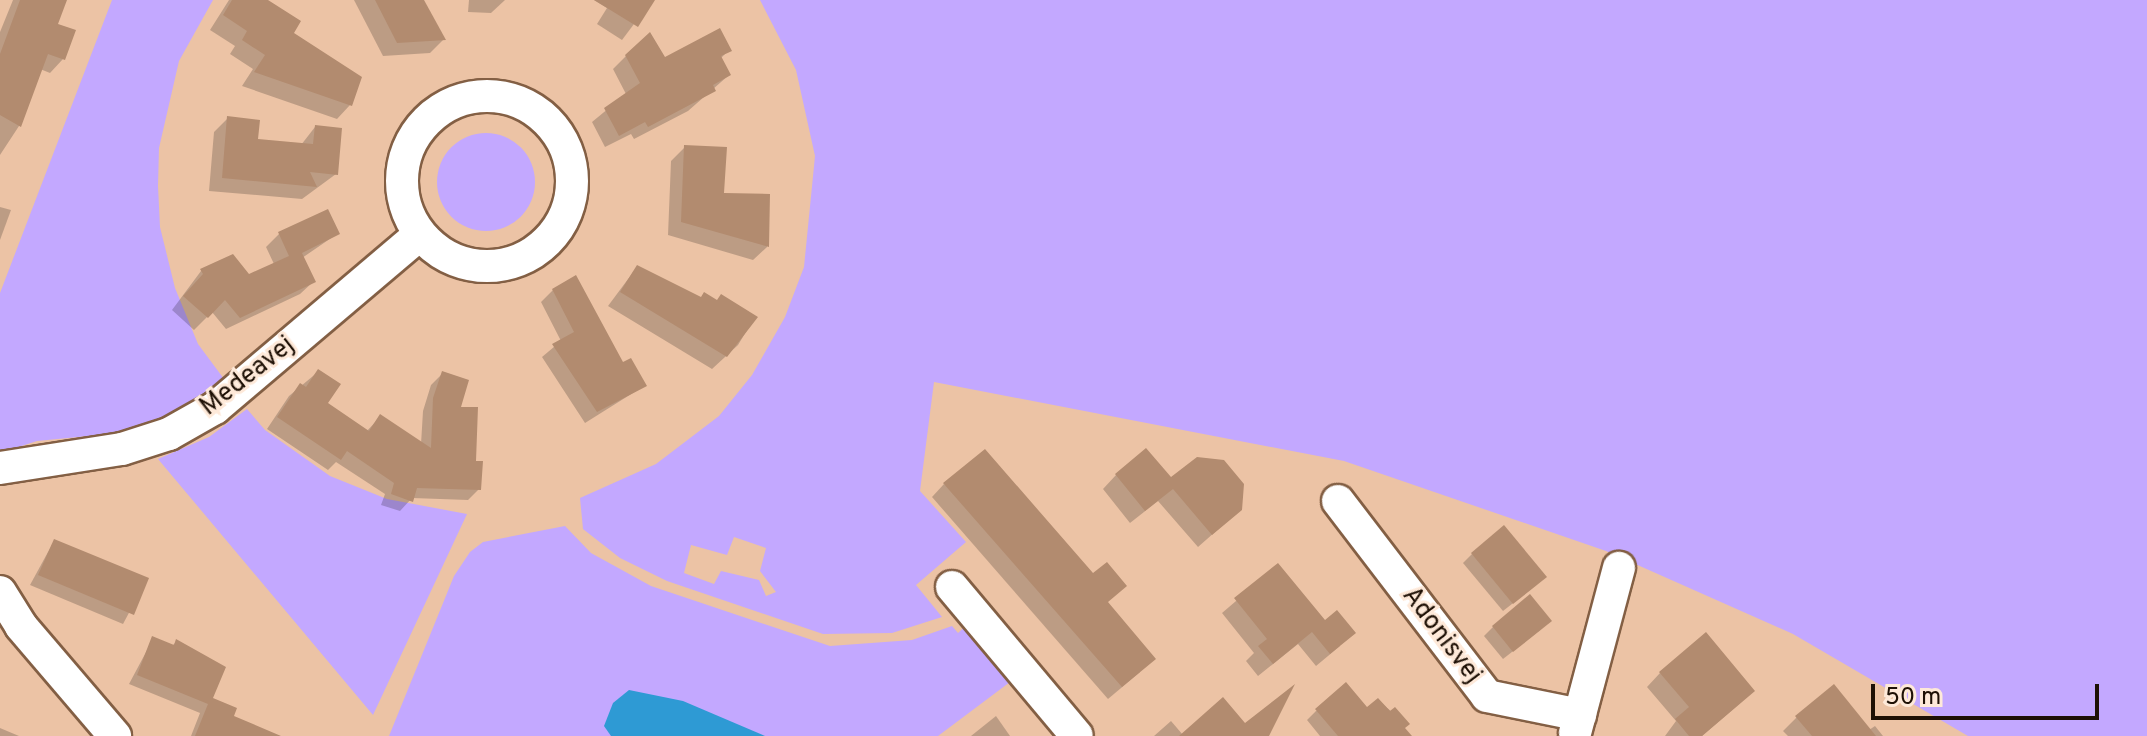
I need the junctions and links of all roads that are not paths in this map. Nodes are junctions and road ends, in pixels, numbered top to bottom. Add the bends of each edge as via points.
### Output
1 (419, 235) junction
2 (0, 468) edge
3 (1338, 501) dead end
4 (1619, 568) dead end
5 (952, 587) dead end
6 (0, 592) edge
7 (1577, 726) edge
8 (115, 736) edge
9 (1077, 736) edge

1 - 1 street via 445,256 476,267 509,265 545,246 568,214 574,174 561,136 533,107 495,95 455,101 444,108 422,124 403,159 402,199
1 - 2 street, Medeavej via 215,408 169,434 122,449
3 - 7 street, Adonisvej via 1487,696
4 - 7 street, Adonisvej
5 - 9 street
6 - 8 street via 21,626

